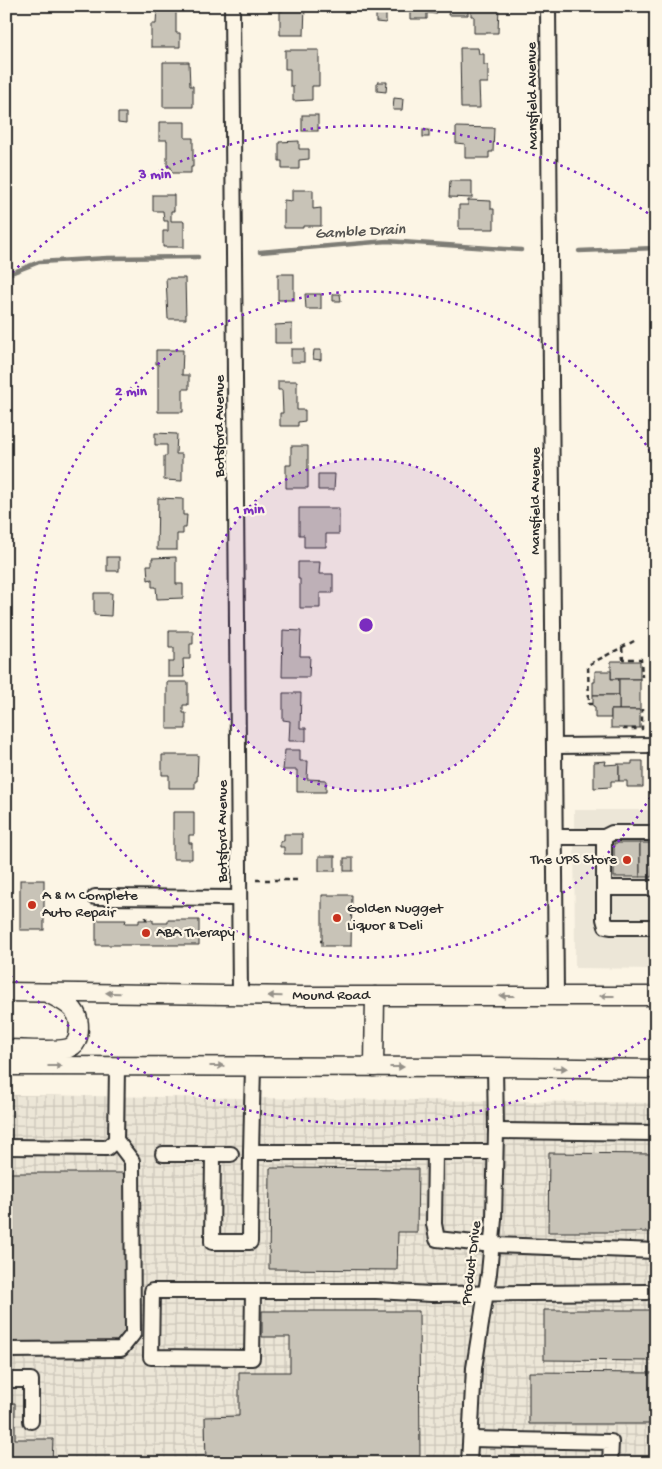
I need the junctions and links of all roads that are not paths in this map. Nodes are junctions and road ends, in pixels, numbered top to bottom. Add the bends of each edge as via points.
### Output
1 (232, 6) edge
2 (548, 6) edge
3 (554, 746) junction
4 (656, 746) edge
5 (656, 833) edge
6 (555, 837) junction
7 (604, 837) junction
8 (604, 888) junction
9 (656, 888) edge
10 (95, 897) dead end
11 (239, 898) junction
12 (656, 927) edge
13 (6, 992) edge
14 (45, 992) junction
15 (240, 995) junction
16 (375, 996) junction
17 (556, 996) junction
18 (656, 996) edge
19 (6, 1049) edge
20 (6, 1066) edge
21 (117, 1066) junction
22 (253, 1066) junction
23 (374, 1067) junction
24 (495, 1067) junction
25 (656, 1069) edge
26 (496, 1131) junction
27 (656, 1133) edge
28 (116, 1140) junction
29 (6, 1147) edge
30 (251, 1152) junction
31 (436, 1152) junction
32 (495, 1152) junction
33 (163, 1154) dead end
34 (213, 1154) junction
35 (231, 1154) dead end
36 (492, 1245) junction
37 (656, 1251) edge
38 (253, 1290) junction
39 (647, 1292) dead end
40 (486, 1294) junction
41 (6, 1350) edge
42 (6, 1380) edge
43 (31, 1421) dead end
44 (471, 1439) junction
45 (470, 1463) edge
46 (610, 1463) edge

1 - 11 street, Botsford Avenue
2 - 3 street, Mansfield Avenue
3 - 4 street
3 - 6 street, Mansfield Avenue
5 - 7 street via 612,833
6 - 7 street
6 - 17 street, Mansfield Avenue
7 - 8 street
8 - 9 street
8 - 12 street via 606,926
10 - 11 street
11 - 15 street, Botsford Avenue
13 - 14 main road, Mound Road
15 -> 14 main road, Mound Road
14 - 19 main road via 76,1011 79,1020 77,1041 71,1048
16 -> 15 main road, Mound Road
17 -> 16 main road, Mound Road
16 - 23 main road
18 -> 17 main road, Mound Road
20 -> 21 main road
21 -> 22 main road
21 - 28 street
22 - 23 main road
22 - 30 street
23 -> 24 main road
24 -> 25 main road
24 - 26 street, Product Drive
26 - 27 street
26 - 32 street, Product Drive
28 - 29 street via 107,1148
28 - 41 street via 132,1161 132,1334 121,1349
30 - 31 street
30 - 34 street via 250,1242 212,1242
31 - 32 street
31 - 36 street via 434,1224 437,1239
32 - 36 street, Product Drive
33 - 34 street
34 - 35 street
36 - 37 street
36 - 40 street, Product Drive
38 - 38 street via 152,1291 151,1357 252,1358
38 - 40 street
39 - 40 street
40 - 44 street, Product Drive via 474,1368
42 - 43 street via 31,1380
44 - 45 street, Product Drive
44 - 46 street via 611,1442

